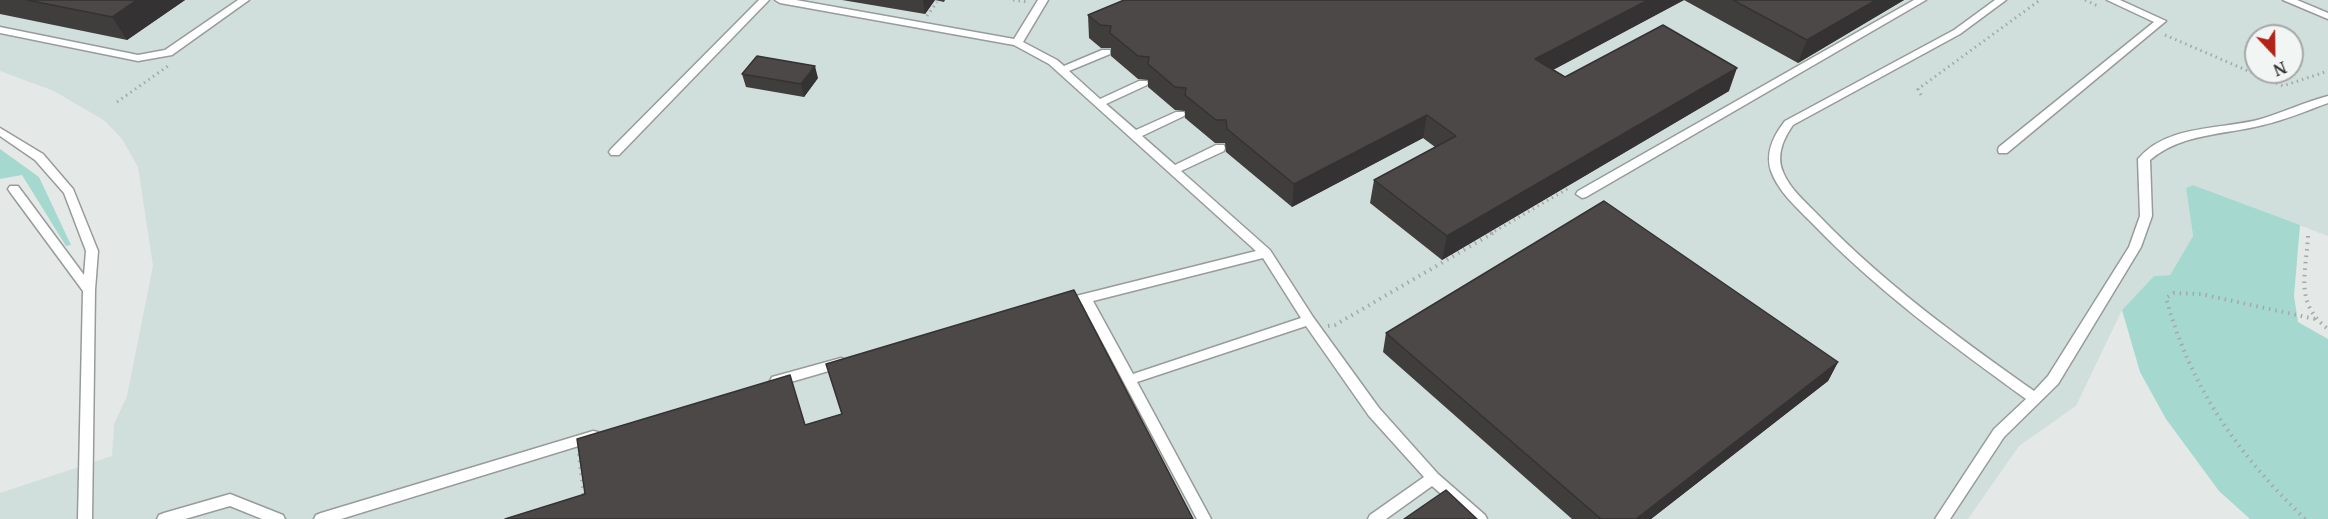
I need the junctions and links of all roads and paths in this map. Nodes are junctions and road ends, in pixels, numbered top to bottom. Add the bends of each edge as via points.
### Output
1 (244, 0) edge
2 (764, 0) edge
3 (780, 0) edge
4 (1043, 0) edge
5 (1921, 0) edge
6 (2001, 0) edge
7 (2040, 0) edge
8 (2085, 0) edge
9 (2288, 0) edge
10 (2108, 4) edge
11 (2328, 16) edge
12 (2151, 29) junction
13 (0, 30) edge
14 (1017, 43) junction
15 (1106, 52) dead end
16 (1063, 70) junction
17 (2328, 71) edge
18 (1143, 83) dead end
19 (1921, 95) dead end
20 (2328, 99) edge
21 (1099, 103) junction
22 (1180, 114) dead end
23 (0, 131) edge
24 (1135, 135) junction
25 (1220, 148) dead end
26 (2003, 150) dead end
27 (615, 152) dead end
28 (1174, 170) junction
29 (14, 189) dead end
30 (1582, 194) joint
31 (2308, 236) dead end
32 (1266, 253) junction
33 (89, 290) junction
34 (1086, 298) junction
35 (1052, 308) edge
36 (2315, 319) junction
37 (1312, 325) junction
38 (2328, 329) edge
39 (858, 359) edge
40 (1130, 380) junction
41 (768, 384) edge
42 (2033, 397) junction
43 (610, 431) edge
44 (577, 441) junction
45 (1433, 478) junction
46 (586, 508) edge
47 (85, 519) edge
48 (164, 519) edge
49 (278, 519) edge
50 (321, 519) edge
51 (1204, 519) edge
52 (1375, 519) edge
53 (1480, 519) edge
54 (1942, 519) edge
55 (2305, 519) edge

1 - 13 lane via 168,53 138,58
2 - 27 lane
3 - 14 lane
4 - 14 lane
5 - 30 lane
6 - 42 lane via 1957,32 1789,123 1778,137 1774,155 1777,171 1789,191 1861,265 1913,309
7 - 19 path via 1918,89
8 - 10 path
9 - 11 lane
10 - 12 lane via 2161,21
12 - 17 path via 2283,86
12 - 26 lane
14 - 16 lane
15 - 16 lane
16 - 21 lane
18 - 21 lane
20 - 42 lane via 2260,122 2155,147 2144,159 2146,216 2135,247 2053,380
21 - 24 lane
22 - 24 lane
23 - 33 lane via 39,156 69,192 92,251
24 - 28 lane
25 - 28 lane
28 - 32 lane
29 - 33 lane
30 - 37 path via 1571,186 1335,325
31 - 36 path via 2304,298
32 - 34 lane
32 - 37 lane
33 - 47 lane
34 - 35 lane
34 - 40 lane
36 - 38 path
36 - 55 path via 2200,294 2174,293 2166,298 2173,330 2190,369 2224,427 2270,487
37 - 40 lane
37 - 45 lane via 1374,412
39 - 41 lane
40 - 51 lane
42 - 54 lane via 1999,433
43 - 44 lane
44 - 46 path
44 - 50 lane
45 - 52 lane
45 - 53 lane
48 - 49 lane via 230,500

